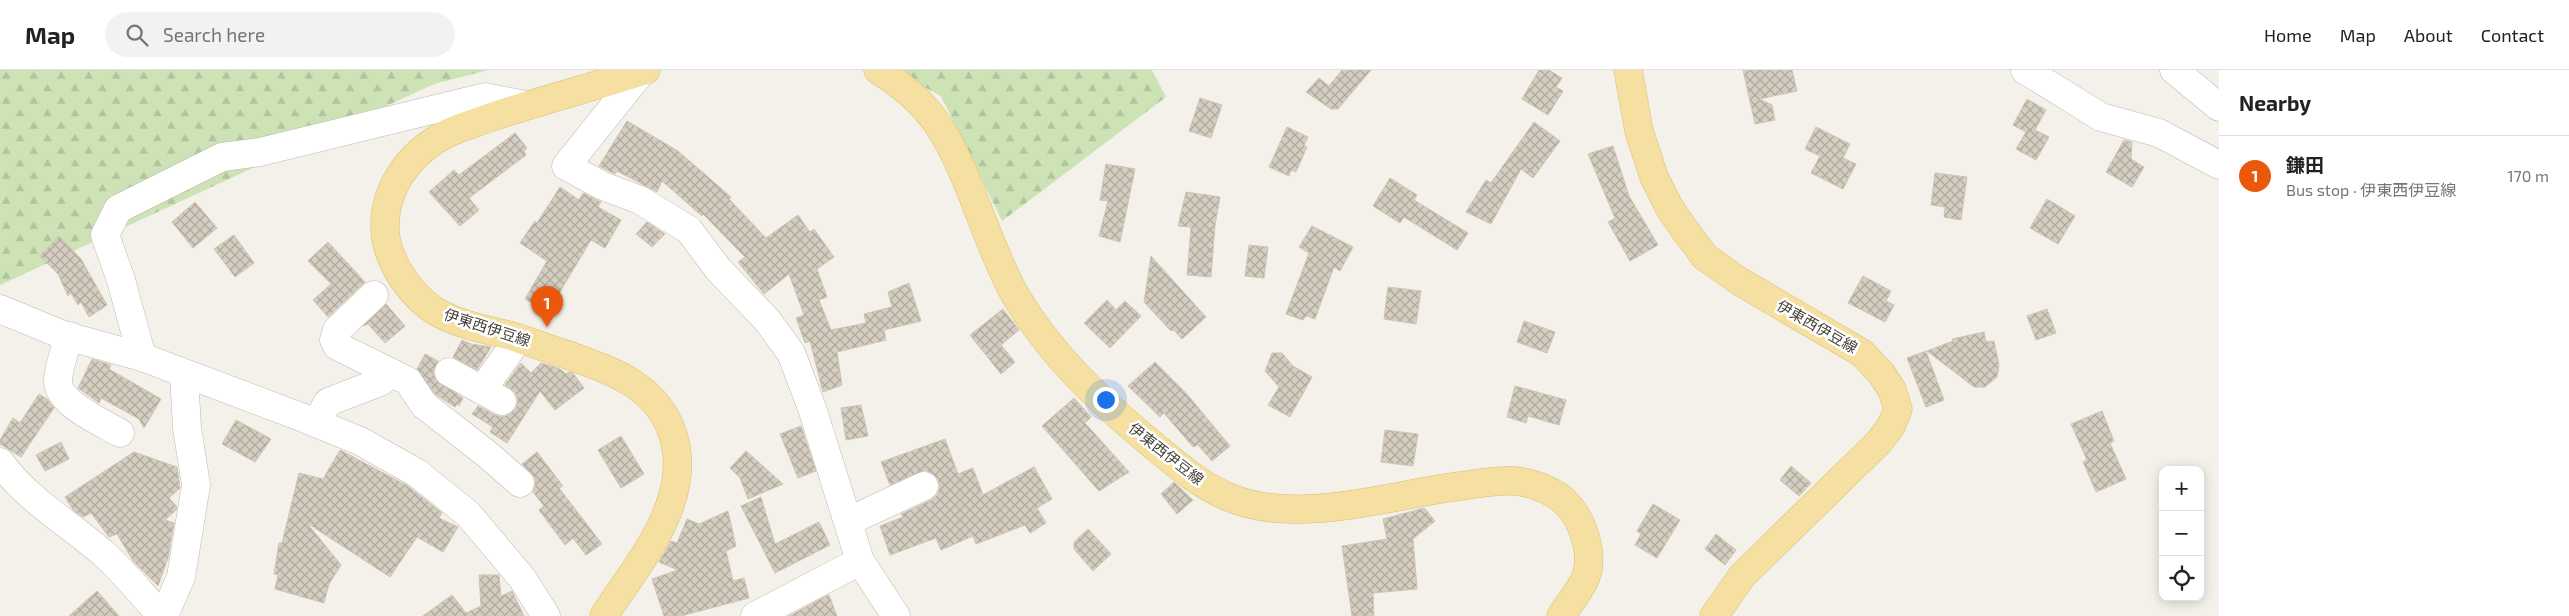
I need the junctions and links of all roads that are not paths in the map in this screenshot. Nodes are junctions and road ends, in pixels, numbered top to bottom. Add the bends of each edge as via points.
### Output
1 (878, 70) edge
2 (1628, 70) edge
3 (2024, 70) edge
4 (2174, 70) edge
5 (644, 71) edge
6 (525, 105) junction
7 (2219, 107) edge
8 (2219, 165) edge
9 (374, 296) dead end
10 (0, 309) edge
11 (69, 336) junction
12 (519, 338) junction
13 (142, 357) junction
14 (449, 372) dead end
15 (392, 373) junction
16 (184, 374) junction
17 (316, 423) junction
18 (120, 433) dead end
19 (0, 462) edge
20 (520, 483) dead end
21 (924, 486) dead end
22 (849, 521) junction
23 (860, 561) junction
24 (163, 616) edge
25 (546, 616) edge
26 (604, 616) edge
27 (755, 616) edge
28 (896, 616) edge
29 (1561, 616) edge
30 (1714, 616) edge

1 - 29 main road, 伊東西伊豆線 via 922,106 941,130 1014,292 1043,337 1120,418 1175,464 1226,496 1268,509 1330,506 1486,483 1516,481 1541,488 1562,500 1585,534 1588,556 1585,580
2 - 30 main road, 伊東西伊豆線 via 1640,131 1654,177 1669,207 1705,257 1738,281 1862,353 1888,384 1898,408 1891,426 1879,442 1742,576
3 - 8 street via 2101,117 2159,133
4 - 7 street
5 - 6 main road, 伊東西伊豆線
5 - 22 street via 566,166 603,186 640,200 689,230 718,269 767,320 791,353
6 - 12 main road, 伊東西伊豆線 via 457,129 418,153 397,179 386,203 385,228 386,244 403,279 433,310 450,319
6 - 13 street via 485,97 260,152 222,157 118,209 105,235
9 - 15 street via 337,330 334,340 337,346
10 - 11 street
11 - 13 street
11 - 18 street via 58,384 62,393 72,404
12 - 14 street via 492,395
12 - 26 main road, 伊東西伊豆線 via 632,381 655,404 672,434 677,476 669,507 653,540
13 - 16 street
15 - 17 street via 380,382 328,402
15 - 20 street via 408,381 424,404
16 - 17 street
16 - 24 street via 187,428 196,485 181,576
17 - 25 street via 360,441 418,473 468,514 522,578
19 - 24 street via 62,522 104,554
21 - 22 street
22 - 23 street
23 - 27 street
23 - 28 street

